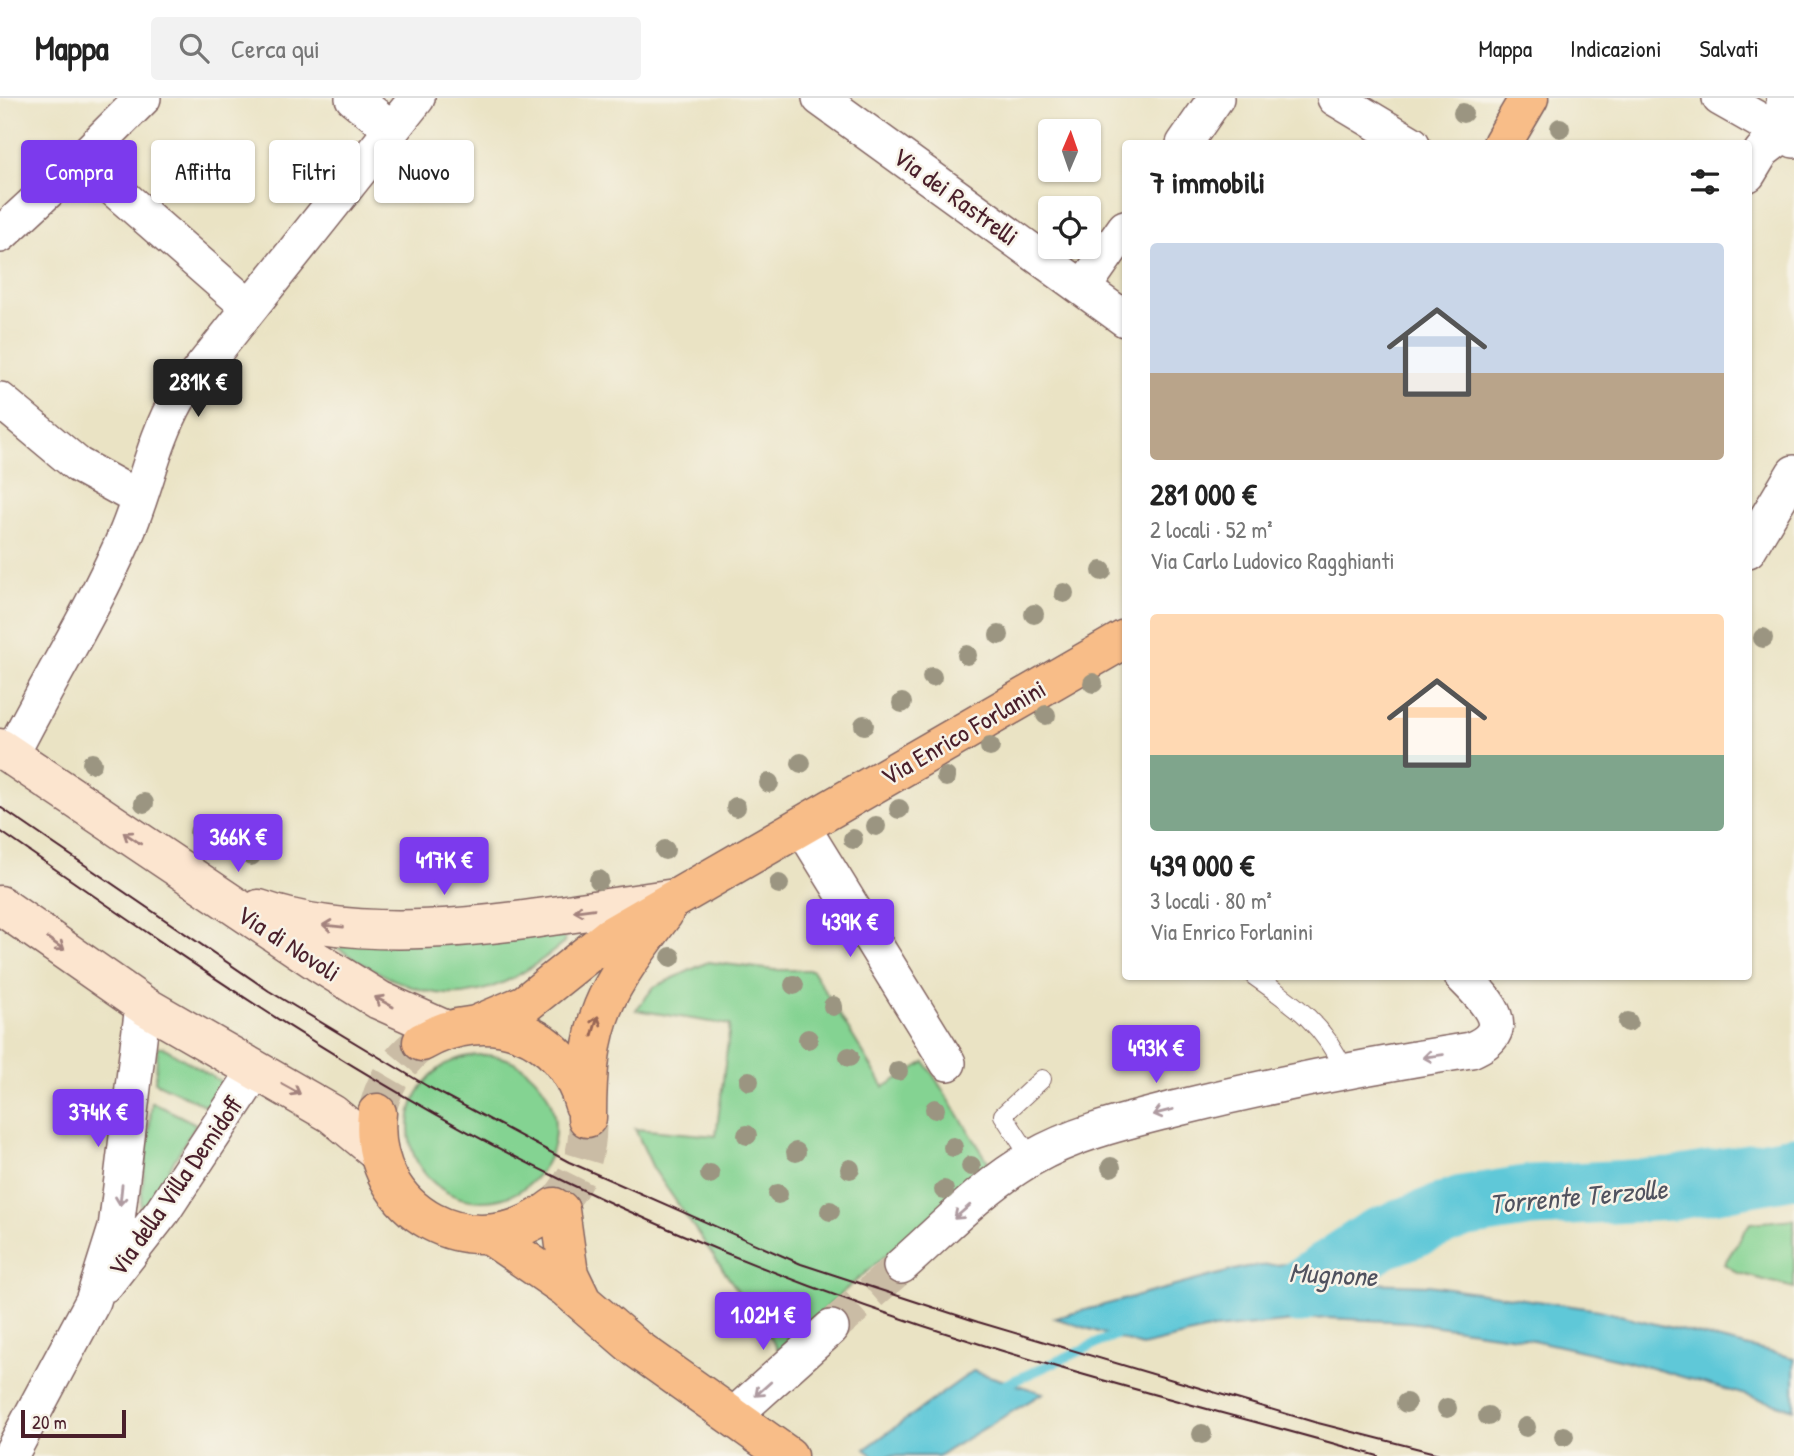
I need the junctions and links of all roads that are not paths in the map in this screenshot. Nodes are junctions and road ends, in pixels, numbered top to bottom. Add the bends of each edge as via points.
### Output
1 (143, 98) edge
2 (353, 98) edge
3 (417, 98) edge
4 (820, 98) edge
5 (1216, 98) edge
6 (1335, 98) edge
7 (1529, 98) edge
8 (1720, 98) edge
9 (1784, 98) edge
10 (859, 109) edge
11 (392, 129) junction
12 (1789, 137) edge
13 (101, 140) edge
14 (1187, 140) edge
15 (1405, 140) edge
16 (1504, 140) edge
17 (1752, 167) edge
18 (35, 203) edge
19 (130, 203) edge
20 (1122, 232) edge
21 (0, 235) edge
22 (1083, 288) junction
23 (249, 307) junction
24 (1122, 316) edge
25 (0, 400) edge
26 (1794, 472) edge
27 (138, 498) junction
28 (1752, 543) edge
29 (1122, 642) edge
30 (5, 752) edge
31 (801, 825) junction
32 (209, 891) junction
33 (676, 898) junction
34 (0, 905) edge
35 (1260, 980) edge
36 (1481, 983) edge
37 (143, 1005) junction
38 (449, 1032) junction
39 (948, 1063) dead end
40 (256, 1070) junction
41 (1344, 1070) junction
42 (1042, 1079) dead end
43 (377, 1113) tunnel mouth
44 (587, 1118) joint
45 (378, 1152) junction
46 (1031, 1158) junction
47 (489, 1235) junction
48 (901, 1266) tunnel mouth
49 (93, 1301) junction
50 (583, 1303) junction
51 (831, 1328) tunnel mouth
52 (732, 1417) junction
53 (9, 1456) edge
54 (788, 1456) edge

1 - 13 street
2 - 11 street
3 - 11 street
4 - 10 street, Via dei Rastrelli
5 - 14 street
6 - 15 street
7 - 16 main road
8 - 12 street
9 - 12 street
10 - 22 street, Via dei Rastrelli
11 - 23 street
12 - 17 street via 1762,151
18 - 21 street
19 - 23 street
20 - 22 street
22 - 24 street, Via dei Rastrelli
23 - 27 street via 178,398 148,463
25 - 27 street via 78,465
26 - 28 street
27 - 30 street via 102,587
29 - 31 main road, Via Enrico Forlanini
32 -> 30 street, Via di Novoli
31 - 33 main road, Via Enrico Forlanini
31 - 39 street
33 -> 32 street via 452,926 371,929 299,922
38 -> 32 street, Via di Novoli via 379,1000
33 - 38 main road, Via Enrico Forlanini via 601,943 525,1004
44 -> 33 main road, Via Enrico Forlanini via 587,1068 599,1012 611,985
34 -> 37 street
35 - 41 lane via 1307,1014
36 -> 41 street via 1495,1015 1493,1032 1485,1044
37 - 40 street
37 -> 49 street, Via della Villa Demidoff via 120,1210
38 - 44 main road, Via di Novoli via 515,1029 545,1045 571,1073
40 -> 45 street via 332,1114
40 - 49 street, Via della Villa Demidoff via 163,1211
41 -> 46 street via 1110,1126
42 - 46 lane via 1003,1115
43 - 45 main road
45 - 47 main road via 392,1186 422,1216 455,1232
46 -> 48 street
47 - 50 main road
47 - 50 main road via 527,1225 557,1209 569,1274
49 - 53 street, Via della Villa Demidoff
50 - 52 main road via 636,1348
51 -> 52 street
52 - 54 main road

